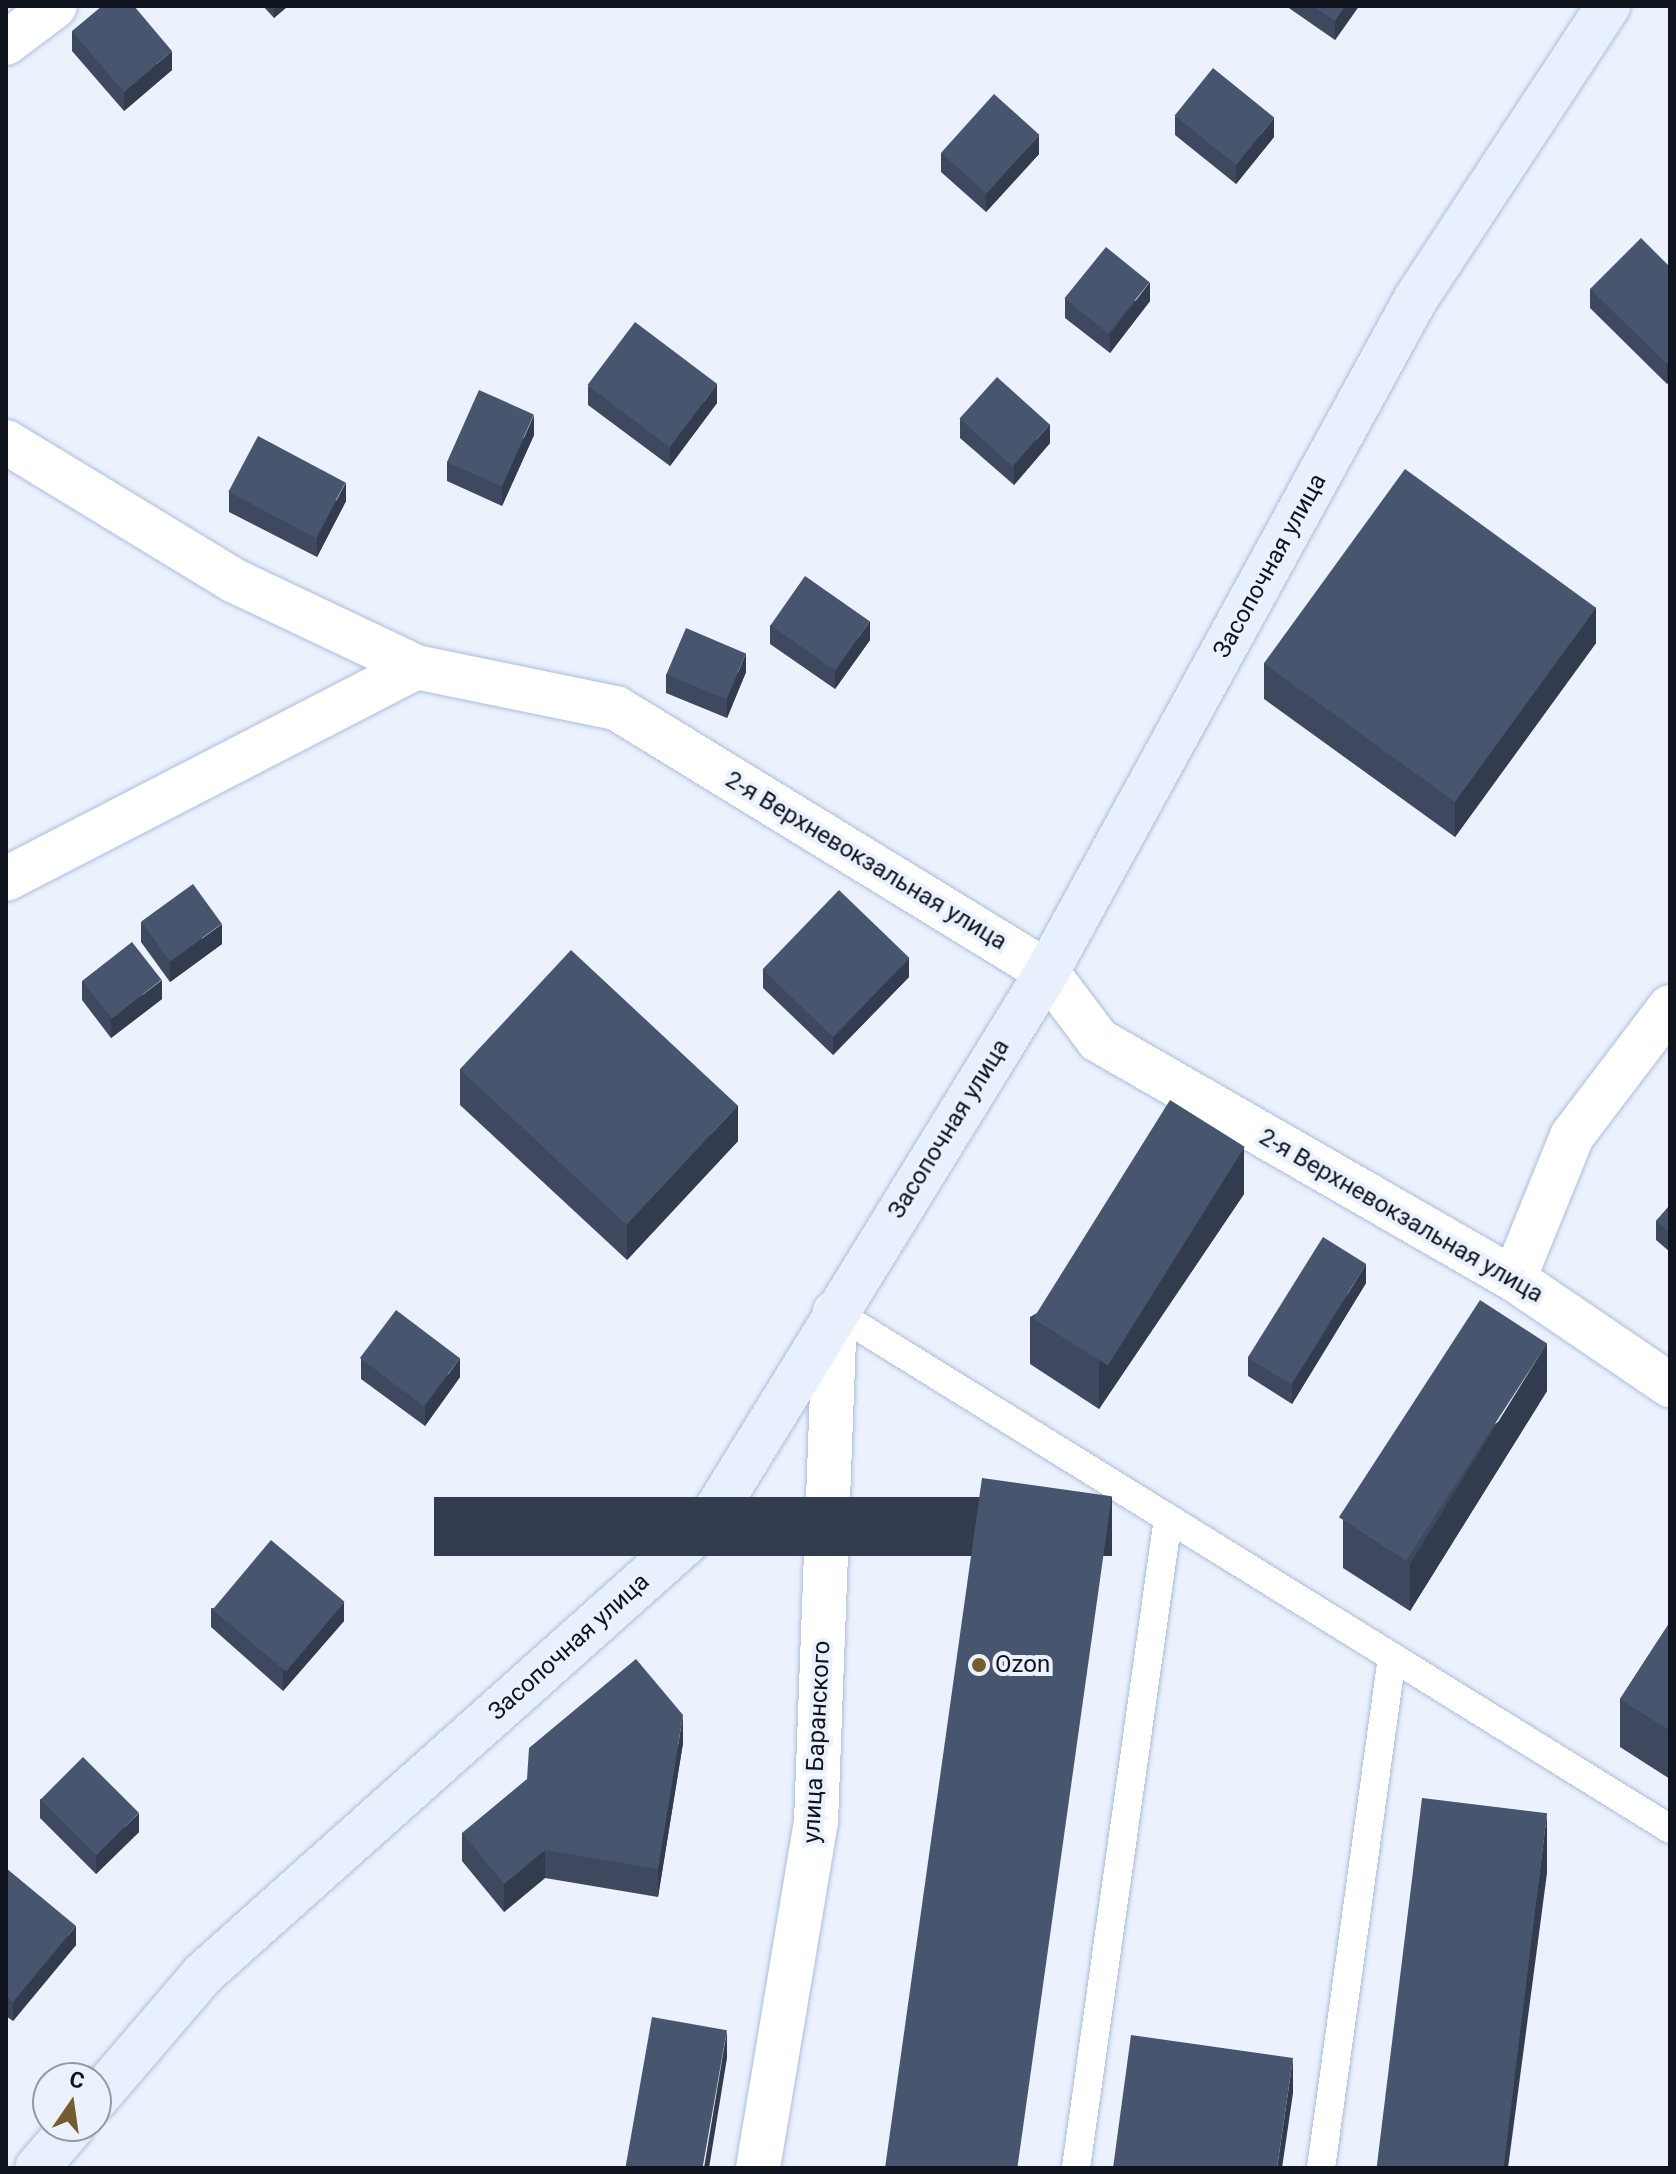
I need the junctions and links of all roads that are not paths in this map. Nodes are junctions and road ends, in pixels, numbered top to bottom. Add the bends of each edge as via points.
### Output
1 (55, 6) edge
2 (1608, 6) edge
3 (6, 43) edge
4 (6, 442) edge
5 (416, 667) junction
6 (6, 879) edge
7 (1047, 972) junction
8 (1670, 1007) edge
9 (1514, 1279) junction
10 (835, 1312) junction
11 (1670, 1385) edge
12 (1168, 1518) junction
13 (1392, 1657) junction
14 (1670, 1829) edge
15 (112, 2080) edge
16 (59, 2142) edge
17 (37, 2168) edge
18 (758, 2168) edge
19 (1076, 2168) edge
20 (1321, 2168) edge

1 - 3 street
2 - 7 street, Засопочная улица via 1415,300
4 - 5 street, 2-я Верхневокзальная улица via 235,581
5 - 6 street
5 - 7 street, 2-я Верхневокзальная улица via 616,708
7 - 9 street, 2-я Верхневокзальная улица via 1098,1040
7 - 10 street, Засопочная улица
8 - 9 street via 1572,1136
9 - 11 street, 2-я Верхневокзальная улица
10 - 12 lane
10 - 15 street, Засопочная улица via 708,1523 203,1974
10 - 18 street, улица Баранского via 816,1822
12 - 13 lane
12 - 19 lane
13 - 14 lane
13 - 20 lane
16 - 17 street

